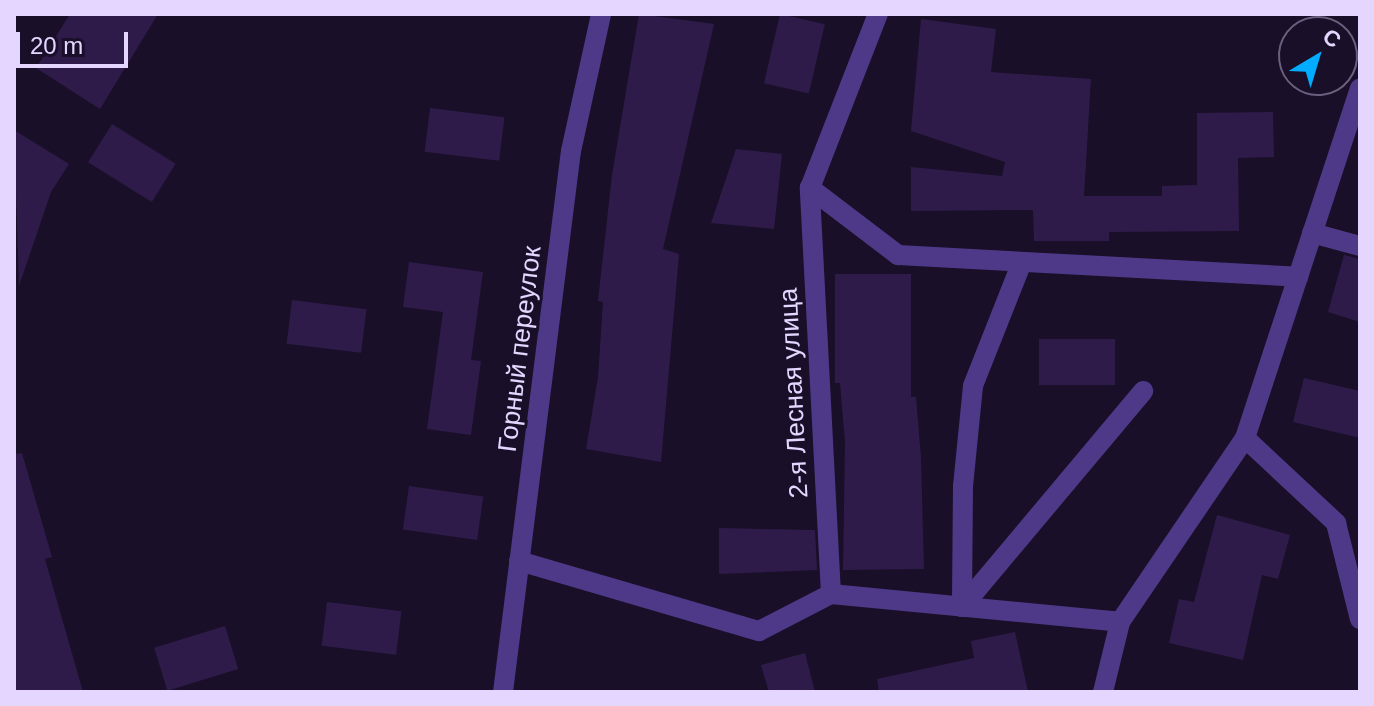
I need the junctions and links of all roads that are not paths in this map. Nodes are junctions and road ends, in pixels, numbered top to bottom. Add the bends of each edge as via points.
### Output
1 (601, 14) edge
2 (878, 14) edge
3 (1360, 88) edge
4 (810, 188) junction
5 (1312, 233) junction
6 (1360, 246) edge
7 (1022, 262) junction
8 (1298, 277) junction
9 (1143, 391) dead end
10 (1245, 438) junction
11 (519, 561) junction
12 (831, 594) junction
13 (962, 607) junction
14 (1360, 619) edge
15 (1120, 622) junction
16 (503, 692) edge
17 (1103, 692) edge

1 - 11 street, Горный переулок via 571,151
2 - 4 street, 2-я Лесная улица
3 - 5 street
4 - 7 street via 898,255
4 - 12 street, 2-я Лесная улица
5 - 6 street
5 - 8 street
7 - 8 street
7 - 13 street via 973,386 963,486
8 - 10 street
9 - 13 street
10 - 14 street via 1336,523
10 - 15 street
11 - 12 street via 759,631
11 - 16 street, Горный переулок
12 - 13 street
13 - 15 street
15 - 17 street

